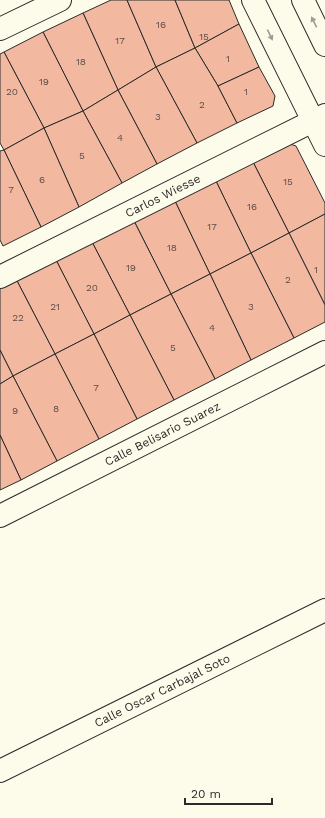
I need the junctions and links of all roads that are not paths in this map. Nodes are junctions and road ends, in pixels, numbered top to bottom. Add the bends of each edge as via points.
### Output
1 (60, 0) edge
2 (253, 0) edge
3 (303, 0) edge
4 (0, 29) edge
5 (325, 45) edge
6 (319, 118) edge
7 (325, 146) edge
8 (0, 277) edge
9 (325, 352) edge
10 (0, 516) edge
11 (325, 610) edge
12 (0, 770) edge

1 - 4 street
2 -> 6 street
5 -> 3 street
6 - 7 street
6 - 8 street, Carlos Wiesse
9 - 10 street, Calle Belisario Suarez
11 - 12 street, Calle Oscar Carbajal Soto

